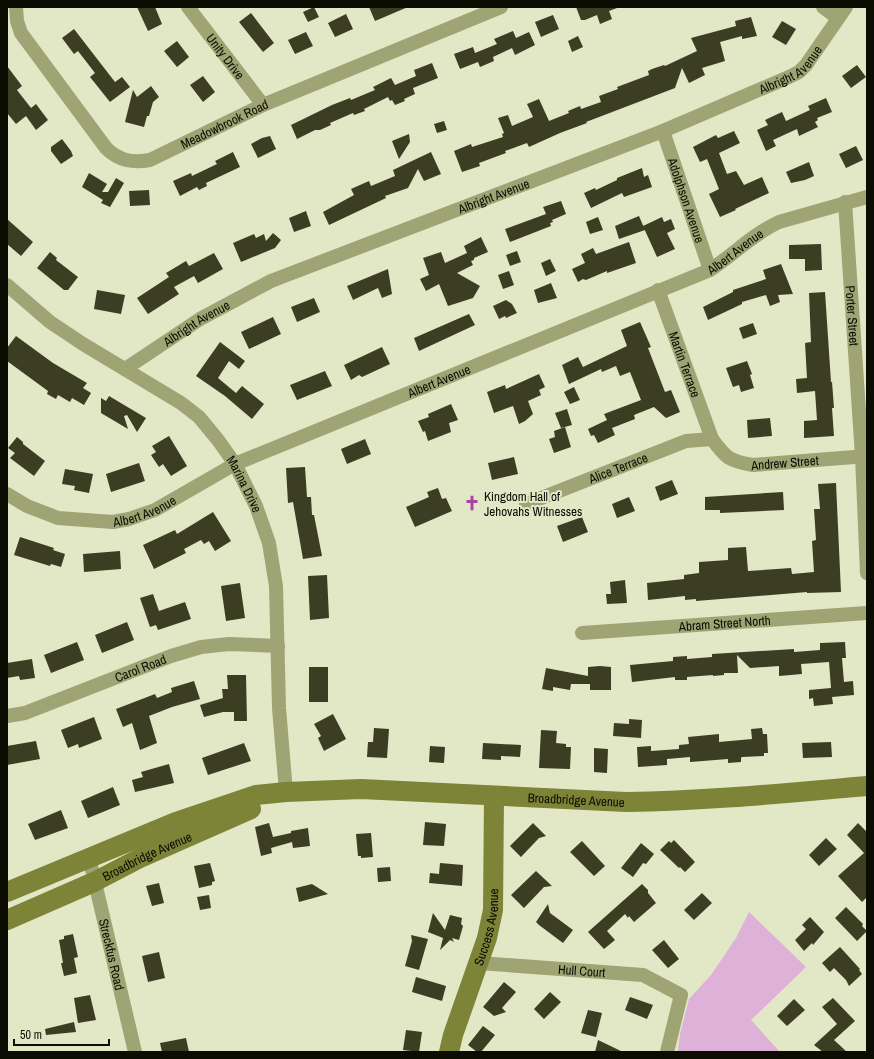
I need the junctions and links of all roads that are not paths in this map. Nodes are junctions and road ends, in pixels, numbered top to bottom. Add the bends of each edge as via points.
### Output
1 (16, 7) edge
2 (188, 7) edge
3 (501, 7) edge
4 (823, 7) edge
5 (842, 13) edge
6 (263, 105) junction
7 (663, 131) junction
8 (867, 197) edge
9 (845, 202) junction
10 (710, 270) junction
11 (7, 285) edge
12 (658, 290) junction
13 (125, 369) junction
14 (712, 439) junction
15 (865, 456) edge
16 (235, 464) junction
17 (7, 494) edge
18 (526, 504) dead end
19 (867, 573) edge
20 (867, 613) edge
21 (582, 633) dead end
22 (278, 646) junction
23 (7, 716) edge
24 (867, 786) edge
25 (286, 792) junction
26 (494, 796) junction
27 (89, 858) junction
28 (94, 882) junction
29 (7, 892) edge
30 (7, 920) edge
31 (479, 963) junction
32 (135, 1052) edge
33 (449, 1052) edge
34 (667, 1052) edge

1 - 6 street, Meadowbrook Road via 21,33 106,148 123,160 150,160
2 - 6 street, Unity Drive
3 - 6 street, Meadowbrook Road
4 - 5 street
5 - 7 street, Albright Avenue via 799,72
7 - 10 street, Adolphson Avenue
7 - 13 street, Albright Avenue via 271,281 200,319
8 - 9 street, Albert Avenue
9 - 10 street, Albert Avenue via 766,228
9 - 15 street, Porter Street
10 - 12 street, Albert Avenue
11 - 13 street, Marina Drive via 50,322
12 - 14 street, Martin Terrace
12 - 16 street, Albert Avenue
13 - 16 street, Marina Drive via 181,403 198,417
14 - 15 street, Andrew Street via 724,454 737,462 753,465
14 - 18 street, Alice Terrace via 686,442
15 - 19 street, Porter Street
16 - 17 street, Albert Avenue via 155,510 113,522 58,518 26,506
16 - 22 street, Marina Drive via 256,506 269,543 276,586
20 - 21 street, Abram Street North
22 - 23 street, Carol Road via 229,644 201,647 170,656 25,713
22 - 25 street, Marina Drive via 279,708
24 - 26 main road, Broadbridge Avenue via 722,799 668,801 626,802
25 - 26 main road, Broadbridge Avenue via 361,789
25 - 27 main road, Broadbridge Avenue via 256,795 176,822
25 - 28 main road, Broadbridge Avenue via 142,857
26 - 31 main road, Success Avenue via 493,910
27 - 28 street, Streckfus Road
27 - 29 main road, Broadbridge Avenue
28 - 30 main road, Broadbridge Avenue
28 - 32 street, Streckfus Road
31 - 33 main road, Success Avenue
31 - 34 street, Hull Court via 642,975 681,995

